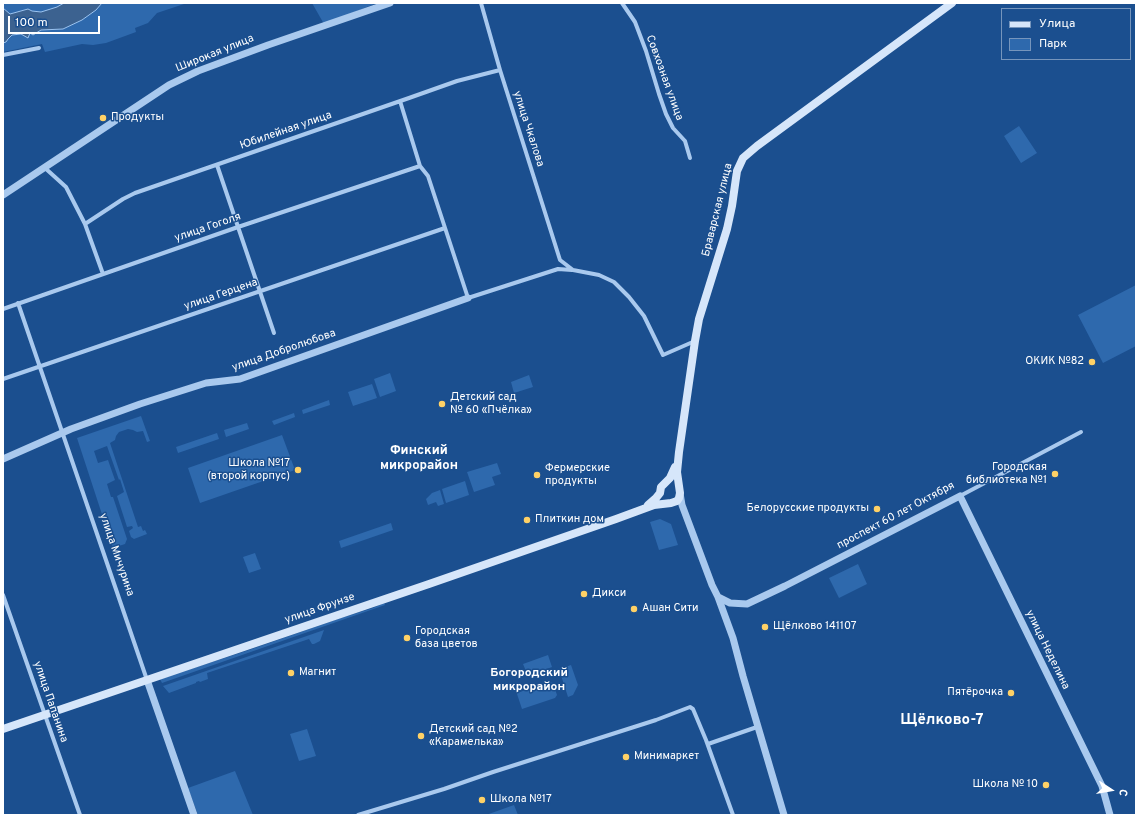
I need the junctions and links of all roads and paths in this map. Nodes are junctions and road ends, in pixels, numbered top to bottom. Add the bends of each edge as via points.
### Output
1 (390, 3) edge
2 (481, 3) edge
3 (622, 3) edge
4 (952, 3) edge
5 (40, 48) dead end
6 (3, 55) edge
7 (500, 70) junction
8 (400, 101) junction
9 (690, 158) dead end
10 (217, 165) junction
11 (420, 166) junction
12 (45, 168) junction
13 (3, 195) edge
14 (85, 224) junction
15 (238, 227) junction
16 (445, 228) junction
17 (573, 270) junction
18 (103, 274) junction
19 (259, 291) junction
20 (468, 298) junction
21 (18, 303) junction
22 (3, 309) edge
23 (274, 333) dead end
24 (695, 341) junction
25 (39, 367) junction
26 (3, 379) edge
27 (63, 432) junction
28 (1081, 432) dead end
29 (679, 452) junction
30 (3, 459) edge
31 (666, 483) junction
32 (680, 490) junction
33 (660, 493) junction
34 (960, 496) junction
35 (670, 503) junction
36 (643, 509) junction
37 (685, 511) junction
38 (3, 595) edge
39 (718, 597) junction
40 (147, 680) junction
41 (44, 715) junction
42 (757, 727) junction
43 (3, 729) edge
44 (708, 744) junction
45 (80, 815) edge
46 (194, 815) edge
47 (358, 815) edge
48 (732, 815) edge
49 (784, 815) edge
50 (1110, 815) edge

1 - 12 street, Широкая улица via 198,71 168,86
2 - 7 street, улица Чкалова
3 - 9 street, Совхозная улица via 635,22 666,114 673,128 685,142
4 - 24 main road, Браварская улица via 743,158 737,171 727,229 699,319
5 - 6 street
7 - 8 street, Юбилейная улица via 457,81
7 - 17 street, улица Чкалова via 560,260
8 - 10 street, Юбилейная улица
8 - 11 street
10 - 14 street, Юбилейная улица via 136,193
10 - 15 street
11 - 15 street, улица Гоголя
11 - 16 street via 428,176
12 - 13 street, Широкая улица
12 - 14 street via 66,187
14 - 18 street
15 - 18 street, улица Гоголя
15 - 19 street
16 - 19 street, улица Герцена
16 - 20 street
17 - 20 street, улица Добролюбова via 558,269
17 - 24 street via 599,275 614,282 644,316 663,355
18 - 21 street, улица Гоголя
19 - 23 street
19 - 25 street, улица Герцена
20 - 27 street, улица Добролюбова via 240,379 206,383
21 - 22 street, улица Гоголя
21 - 25 street, улица Мичурина
24 - 29 main road, Браварская улица
25 - 26 street, улица Герцена
25 - 27 street, улица Мичурина
27 - 30 street, улица Добролюбова
27 - 40 street, улица Мичурина
28 - 34 street, проспект 60 лет Октября
29 - 31 main road via 673,474
29 - 32 main road via 677,472
31 - 32 main road via 674,483
31 - 33 main road via 661,487
32 - 35 main road via 677,501
32 - 37 street
33 - 35 main road via 661,498
33 - 36 main road
34 - 39 street, проспект 60 лет Октября via 747,604 730,603
34 - 50 street, улица Неделина via 1102,786
35 - 36 main road, улица Фрунзе
35 - 37 street via 680,506
36 - 40 main road, улица Фрунзе
37 - 39 street
38 - 41 street, улица Папанина
39 - 42 street via 733,638
40 - 41 main road, улица Фрунзе
40 - 46 street, улица Мичурина
41 - 43 main road, улица Фрунзе
41 - 45 street, улица Папанина
42 - 44 street
42 - 49 street
44 - 47 street via 690,707
44 - 48 street

